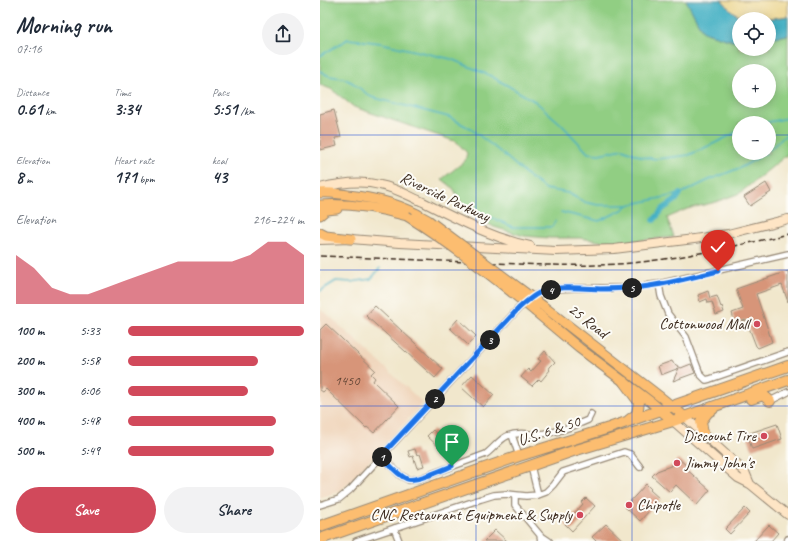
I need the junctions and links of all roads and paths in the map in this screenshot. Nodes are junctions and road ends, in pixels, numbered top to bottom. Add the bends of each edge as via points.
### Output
1 (320, 188) edge
2 (320, 193) edge
3 (346, 195) junction
4 (320, 198) edge
5 (320, 204) edge
6 (362, 206) junction
7 (320, 215) edge
8 (788, 220) edge
9 (320, 233) edge
10 (351, 239) junction
11 (320, 240) edge
12 (556, 250) junction
13 (788, 254) edge
14 (659, 284) junction
15 (540, 309) junction
16 (788, 352) edge
17 (788, 366) edge
18 (788, 373) edge
19 (788, 380) edge
20 (624, 382) junction
21 (763, 389) junction
22 (788, 392) edge
23 (770, 401) joint
24 (724, 402) junction
25 (672, 406) junction
26 (660, 410) junction
27 (591, 414) dead end
28 (684, 416) junction
29 (673, 421) junction
30 (610, 428) junction
31 (512, 434) junction
32 (703, 434) junction
33 (583, 436) junction
34 (381, 456) junction
35 (519, 456) junction
36 (531, 466) junction
37 (640, 467) dead end
38 (750, 484) junction
39 (515, 495) junction
40 (538, 495) junction
41 (420, 504) junction
42 (320, 505) edge
43 (788, 515) edge
44 (320, 526) edge
45 (394, 528) junction
46 (540, 534) junction
47 (320, 539) edge
48 (356, 541) edge
49 (399, 541) edge
50 (541, 541) edge
51 (549, 541) edge

1 - 12 main road, Riverside Parkway via 349,182 381,185 400,191 494,236
2 - 3 main road, 25 Road
3 - 4 main road
3 - 15 main road, 25 Road, bridge via 376,198 404,207 428,220
5 - 6 main road, 25 Road
6 - 7 main road via 326,210
6 - 15 main road, 25 Road, bridge via 406,216
8 - 12 main road, Riverside Parkway via 728,234 665,244 614,249
9 - 10 main road
10 - 11 main road, Riverside Parkway
10 - 12 main road, Riverside Parkway
13 - 14 street
14 - 16 street via 668,314 686,337 700,374 706,380
14 - 34 street via 620,288 562,288 536,295 519,308
15 - 20 main road, 25 Road via 579,348
15 - 25 main road, 25 Road
17 - 25 highway, U.S. 6 & 50
18 - 21 highway
19 - 21 highway, U.S. 6 & 50
20 - 26 main road, 25 Road
20 - 30 highway via 639,402 637,414 630,420
21 - 24 highway, U.S. 6 & 50
22 - 23 street
23 - 24 highway via 763,395 739,403
24 - 28 highway, U.S. 6 & 50
24 - 32 highway via 703,417
25 - 26 highway, U.S. 6 & 50
25 - 28 main road, 25 Road
26 - 29 main road, 25 Road
26 - 30 highway, U.S. 6 & 50
27 - 31 street via 588,420 554,432
28 - 29 highway, U.S. 6 & 50
28 - 32 main road, 25 Road
29 - 36 highway, U.S. 6 & 50
29 - 38 main road, 25 Road via 738,478
30 - 33 highway, U.S. 6 & 50
31 - 34 street via 479,456 409,480 400,475
31 - 35 street
32 - 38 main road, 25 Road via 745,472
33 - 35 highway, U.S. 6 & 50
33 - 36 highway via 571,444 536,458 531,462
34 - 42 street via 345,495
35 - 41 highway via 516,462 506,468 441,491
35 - 44 highway, U.S. 6 & 50
36 - 40 street
36 - 41 highway, U.S. 6 & 50
37 - 40 street via 630,454 624,452 563,472 549,488
38 - 43 main road, 25 Road
39 - 40 street
39 - 45 street via 494,495
39 - 46 street via 515,505
41 - 47 highway, U.S. 6 & 50
45 - 48 street
45 - 49 street
46 - 50 street
46 - 51 street

